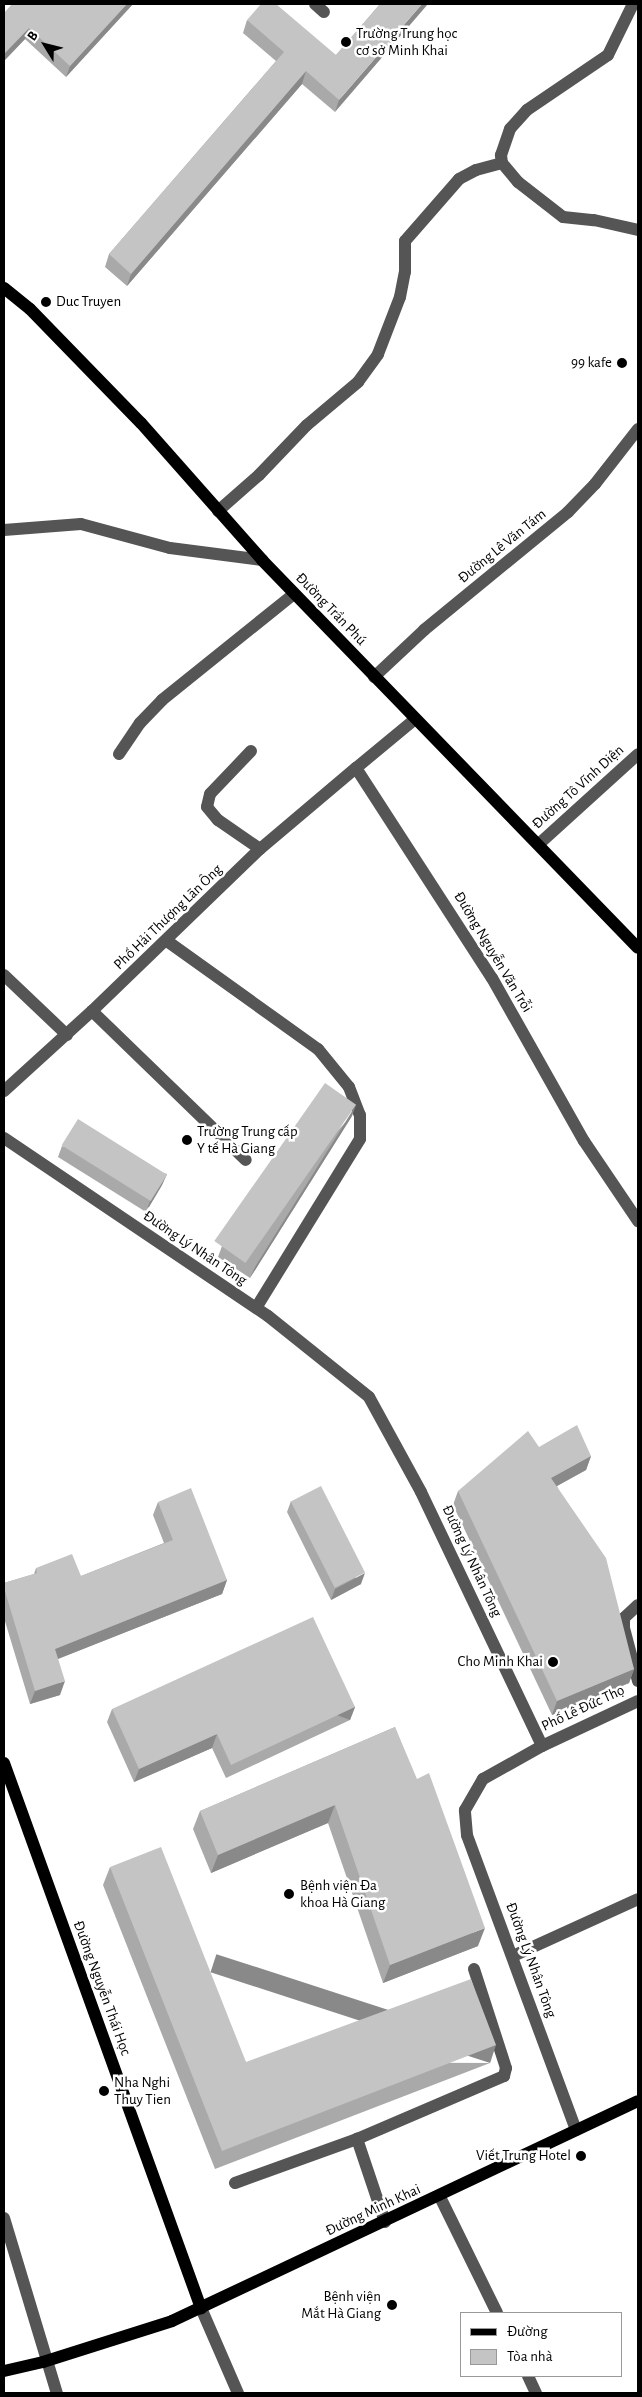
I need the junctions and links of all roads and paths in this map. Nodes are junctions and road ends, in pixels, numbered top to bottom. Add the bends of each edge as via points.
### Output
1 (632, 4) edge
2 (502, 163) junction
3 (638, 230) edge
4 (4, 288) edge
5 (638, 428) edge
6 (218, 511) junction
7 (4, 530) edge
8 (262, 560) junction
9 (294, 594) junction
10 (374, 677) junction
11 (414, 720) junction
12 (251, 751) dead end
13 (119, 754) dead end
14 (638, 754) edge
15 (356, 768) junction
16 (540, 843) junction
17 (260, 849) junction
18 (167, 941) junction
19 (638, 948) edge
20 (4, 975) edge
21 (92, 1011) junction
22 (67, 1035) junction
23 (4, 1091) edge
24 (4, 1138) edge
25 (246, 1160) dead end
26 (638, 1221) edge
27 (256, 1308) junction
28 (638, 1605) edge
29 (638, 1681) edge
30 (638, 1701) edge
31 (542, 1746) junction
32 (4, 1763) edge
33 (638, 1899) edge
34 (513, 1956) junction
35 (474, 1969) dead end
36 (638, 2101) edge
37 (576, 2130) junction
38 (357, 2139) junction
39 (235, 2183) dead end
40 (440, 2196) junction
41 (4, 2218) edge
42 (385, 2222) junction
43 (201, 2308) junction
44 (497, 2312) edge
45 (4, 2371) edge
46 (528, 2377) edge
47 (57, 2393) edge
48 (238, 2393) edge
49 (536, 2393) edge

1 - 2 street via 608,55 527,110 510,128 501,155
2 - 3 street via 518,182 563,217
2 - 6 street via 476,170 459,179 405,241 405,272 400,297 378,354 358,382
4 - 6 main road, Đường Trần Phú via 30,309 141,423
5 - 10 street, Đường Lê Văn Tám via 595,484 568,512 424,630
6 - 8 main road, Đường Trần Phú
7 - 8 street via 81,524 170,548
8 - 9 main road, Đường Trần Phú
9 - 10 main road, Đường Trần Phú
9 - 13 street via 162,700 140,723
10 - 11 main road, Đường Trần Phú
11 - 15 street
11 - 16 main road, Đường Trần Phú
12 - 17 street via 210,794 207,807 218,820
14 - 16 street, Đường Tô Vĩnh Diện
15 - 17 street, Phố Hải Thượng Lãn Ông
15 - 26 street, Đường Nguyễn Văn Trỗi via 492,978 584,1141
16 - 19 main road, Đường Trần Phú
17 - 18 street, Phố Hải Thượng Lãn Ông
18 - 21 street, Phố Hải Thượng Lãn Ông
18 - 27 street via 318,1049 349,1087 360,1115 360,1139
20 - 22 street
21 - 22 street, Phố Hải Thượng Lãn Ông
21 - 25 street
22 - 23 street, Phố Hải Thượng Lãn Ông
24 - 27 street, Đường Lý Nhân Tông
27 - 31 street, Đường Lý Nhân Tông via 355,1385 378,1410 421,1492
28 - 29 street via 624,1618 624,1628
30 - 31 street, Phố Lê Đức Thọ
31 - 34 street, Đường Lý Nhân Tông via 483,1779 465,1810 467,1835
32 - 43 main road, Đường Nguyễn Thái Học
33 - 34 street
34 - 37 street, Đường Lý Nhân Tông
35 - 38 street via 504,2062 504,2076
36 - 37 main road, Đường Minh Khai
37 - 40 main road, Đường Minh Khai
38 - 39 street
38 - 42 street
40 - 42 main road, Đường Minh Khai
40 - 44 street
41 - 47 street
42 - 43 main road, Đường Minh Khai
43 - 45 main road, Đường Minh Khai via 117,2340
43 - 48 street
46 - 49 street

